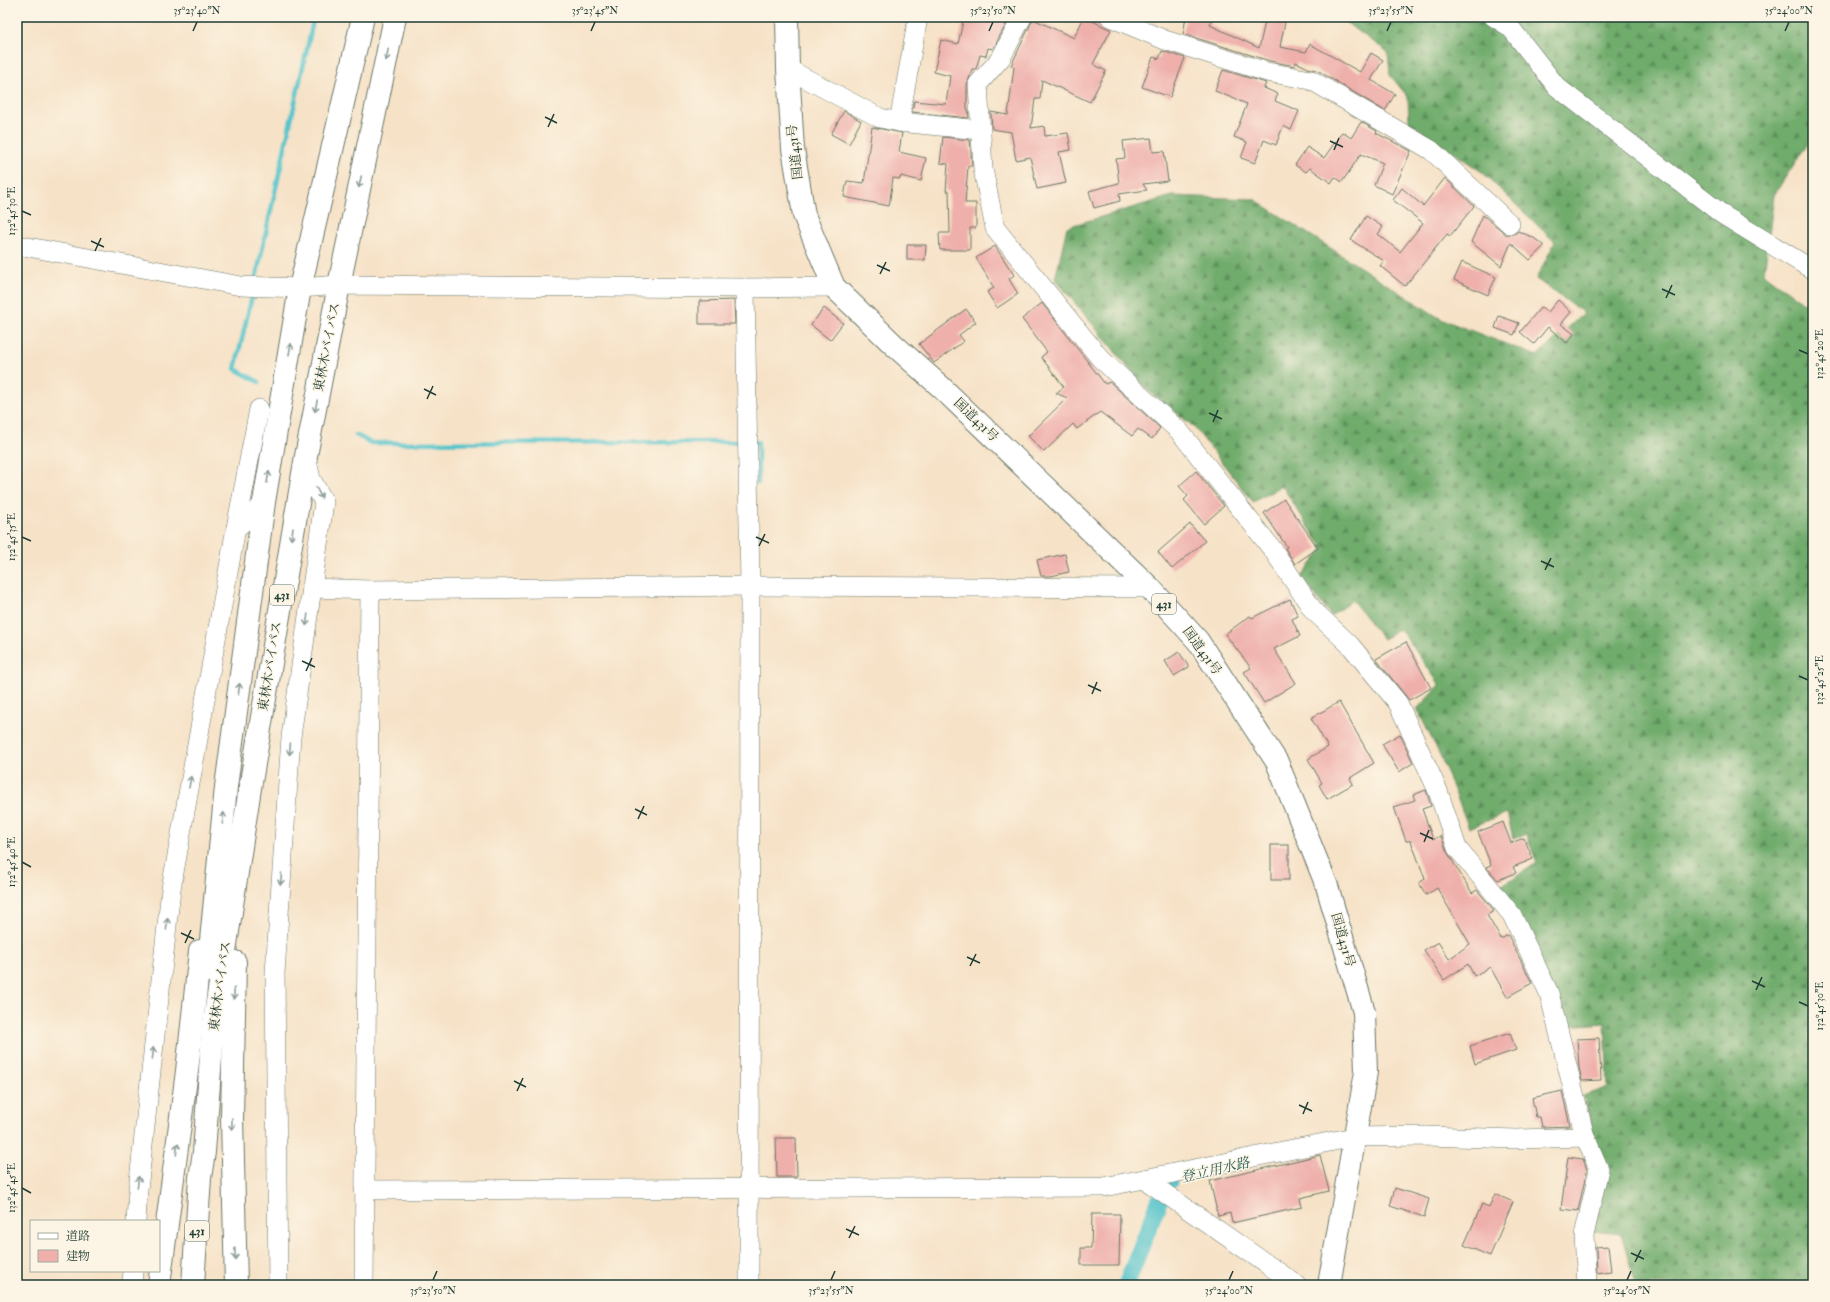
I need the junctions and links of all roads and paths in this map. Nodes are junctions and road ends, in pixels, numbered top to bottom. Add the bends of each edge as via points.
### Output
1 (363, 17) edge
2 (395, 17) edge
3 (787, 17) edge
4 (918, 17) edge
5 (1022, 17) edge
6 (1110, 17) edge
7 (1494, 17) edge
8 (788, 69) junction
9 (898, 122) junction
10 (980, 130) junction
11 (1510, 224) dead end
12 (17, 245) edge
13 (1813, 270) edge
14 (339, 285) junction
15 (834, 287) junction
16 (300, 288) junction
17 (745, 288) junction
18 (259, 409) dead end
19 (306, 456) junction
20 (264, 502) junction
21 (236, 528) junction
22 (750, 586) junction
23 (312, 588) junction
24 (1150, 588) junction
25 (370, 590) junction
26 (250, 788) junction
27 (221, 843) junction
28 (1354, 1137) junction
29 (1585, 1137) junction
30 (200, 1178) junction
31 (1144, 1179) junction
32 (749, 1189) junction
33 (364, 1190) junction
34 (136, 1220) edge
35 (132, 1272) edge
36 (132, 1285) edge
37 (159, 1285) edge
38 (193, 1285) edge
39 (236, 1285) edge
40 (278, 1285) edge
41 (364, 1285) edge
42 (749, 1285) edge
43 (1297, 1285) edge
44 (1329, 1285) edge
45 (1585, 1285) edge

1 - 16 highway, 東林木バイパス / 431
2 -> 14 highway, 東林木バイパス / 431
3 - 8 highway, 国道431号 / 431
4 - 9 street
5 - 10 street via 1001,58 978,84
6 - 11 street via 1165,40 1267,72 1311,80 1431,150
7 - 13 street via 1510,27 1557,87 1723,215
8 - 9 street via 880,118
8 - 15 highway, 国道431号 / 431 via 793,149 804,215
9 - 10 street
10 - 29 street via 983,169 995,228 1100,358 1180,432 1273,550 1314,610 1350,645 1398,703 1438,791 1457,848 1512,915 1549,993
12 - 16 street via 241,286
14 - 16 street
14 - 17 street
14 -> 19 highway, 東林木バイパス / 431
15 - 17 street
15 - 24 highway, 国道431号 / 431 via 942,387
20 -> 16 highway, 東林木バイパス / 431
17 - 22 street
18 - 21 street
19 -> 23 street via 311,478 324,502
19 -> 26 highway, 東林木バイパス / 431
20 - 21 street
27 -> 20 highway, 東林木バイパス / 431 via 229,763
34 -> 21 street via 171,889
22 - 24 street
22 - 25 street
22 - 32 street
23 - 25 street
23 -> 40 street via 291,737 275,973
24 - 28 highway, 国道431号 / 431 via 1198,641 1277,762 1327,886 1364,1012 1366,1072
25 - 33 street
26 - 30 highway, 東林木バイパス / 431 via 213,1029
26 -> 39 highway via 237,917 233,1035 232,1119
27 - 30 highway, 東林木バイパス / 431 via 202,1027 198,1152
37 -> 27 highway via 187,1071 207,879
28 - 29 street
28 - 31 street
28 - 44 highway, 国道431号 / 431
29 - 45 street via 1599,1168 1584,1236 1587,1283
30 - 38 highway, 東林木バイパス / 431
31 - 32 street via 1104,1187
31 - 43 street
32 - 33 street
32 - 42 street
33 - 41 street
35 - 36 street

